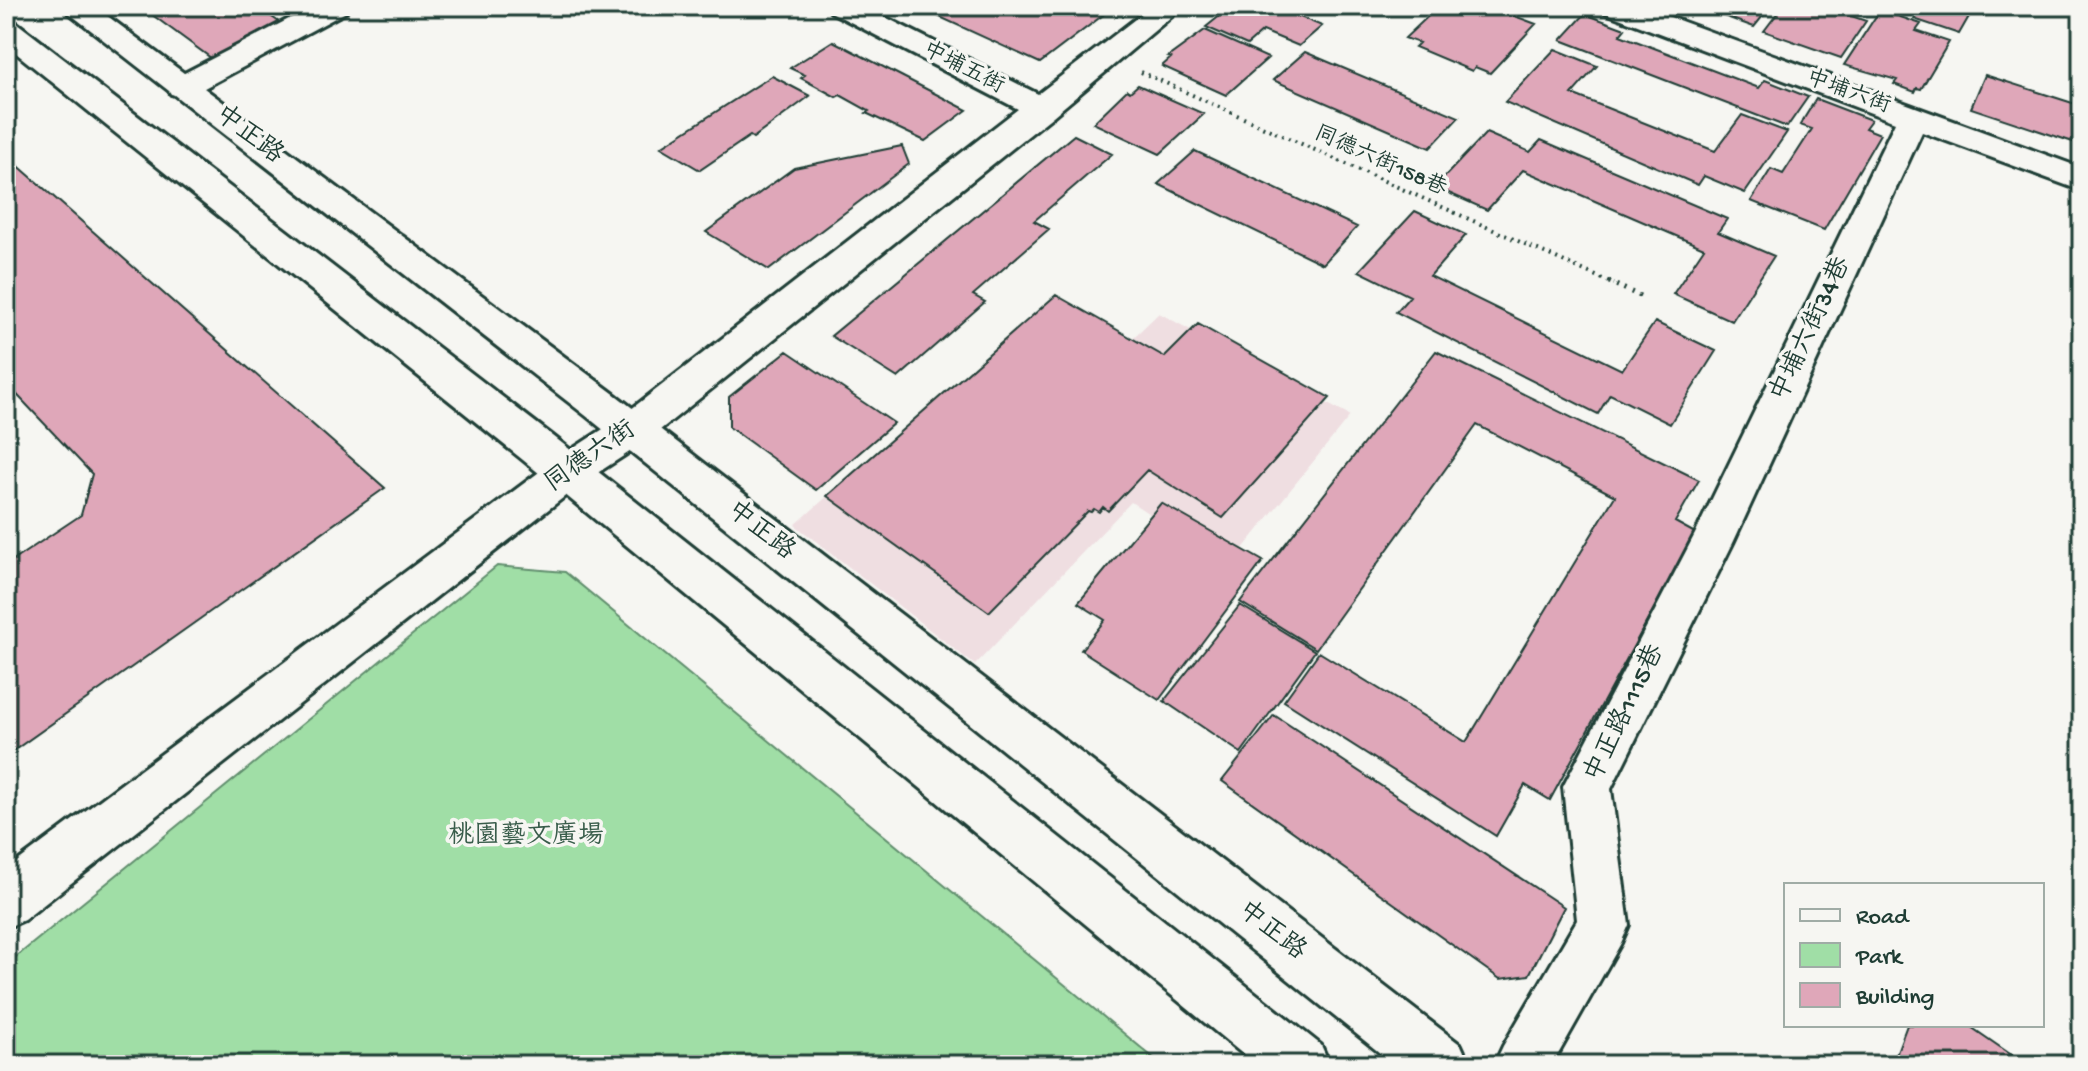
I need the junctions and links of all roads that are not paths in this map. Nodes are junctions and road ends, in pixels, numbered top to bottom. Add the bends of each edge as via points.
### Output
1 (75, 6) edge
2 (336, 6) edge
3 (841, 6) edge
4 (1170, 6) edge
5 (1613, 6) edge
6 (6, 30) edge
7 (182, 87) junction
8 (1042, 109) junction
9 (1913, 117) junction
10 (2082, 180) edge
11 (631, 431) junction
12 (568, 472) junction
13 (1712, 543) joint
14 (6, 902) edge
15 (1301, 1065) edge
16 (1441, 1065) edge
17 (1522, 1065) edge

1 - 7 street, 中正路
2 - 7 street
3 - 8 street, 中埔五街
4 - 8 street, 同德六街
5 - 9 street, 中埔六街
6 - 12 street
7 - 11 street, 中正路
8 - 11 street, 同德六街
9 - 10 street, 中埔六街
9 - 13 street, 中埔六街34巷
11 - 12 street, 同德六街
11 - 16 street, 中正路
12 - 14 street, 同德六街
12 - 15 street
13 - 17 street, 中正路1115巷 via 1587,787 1603,925

